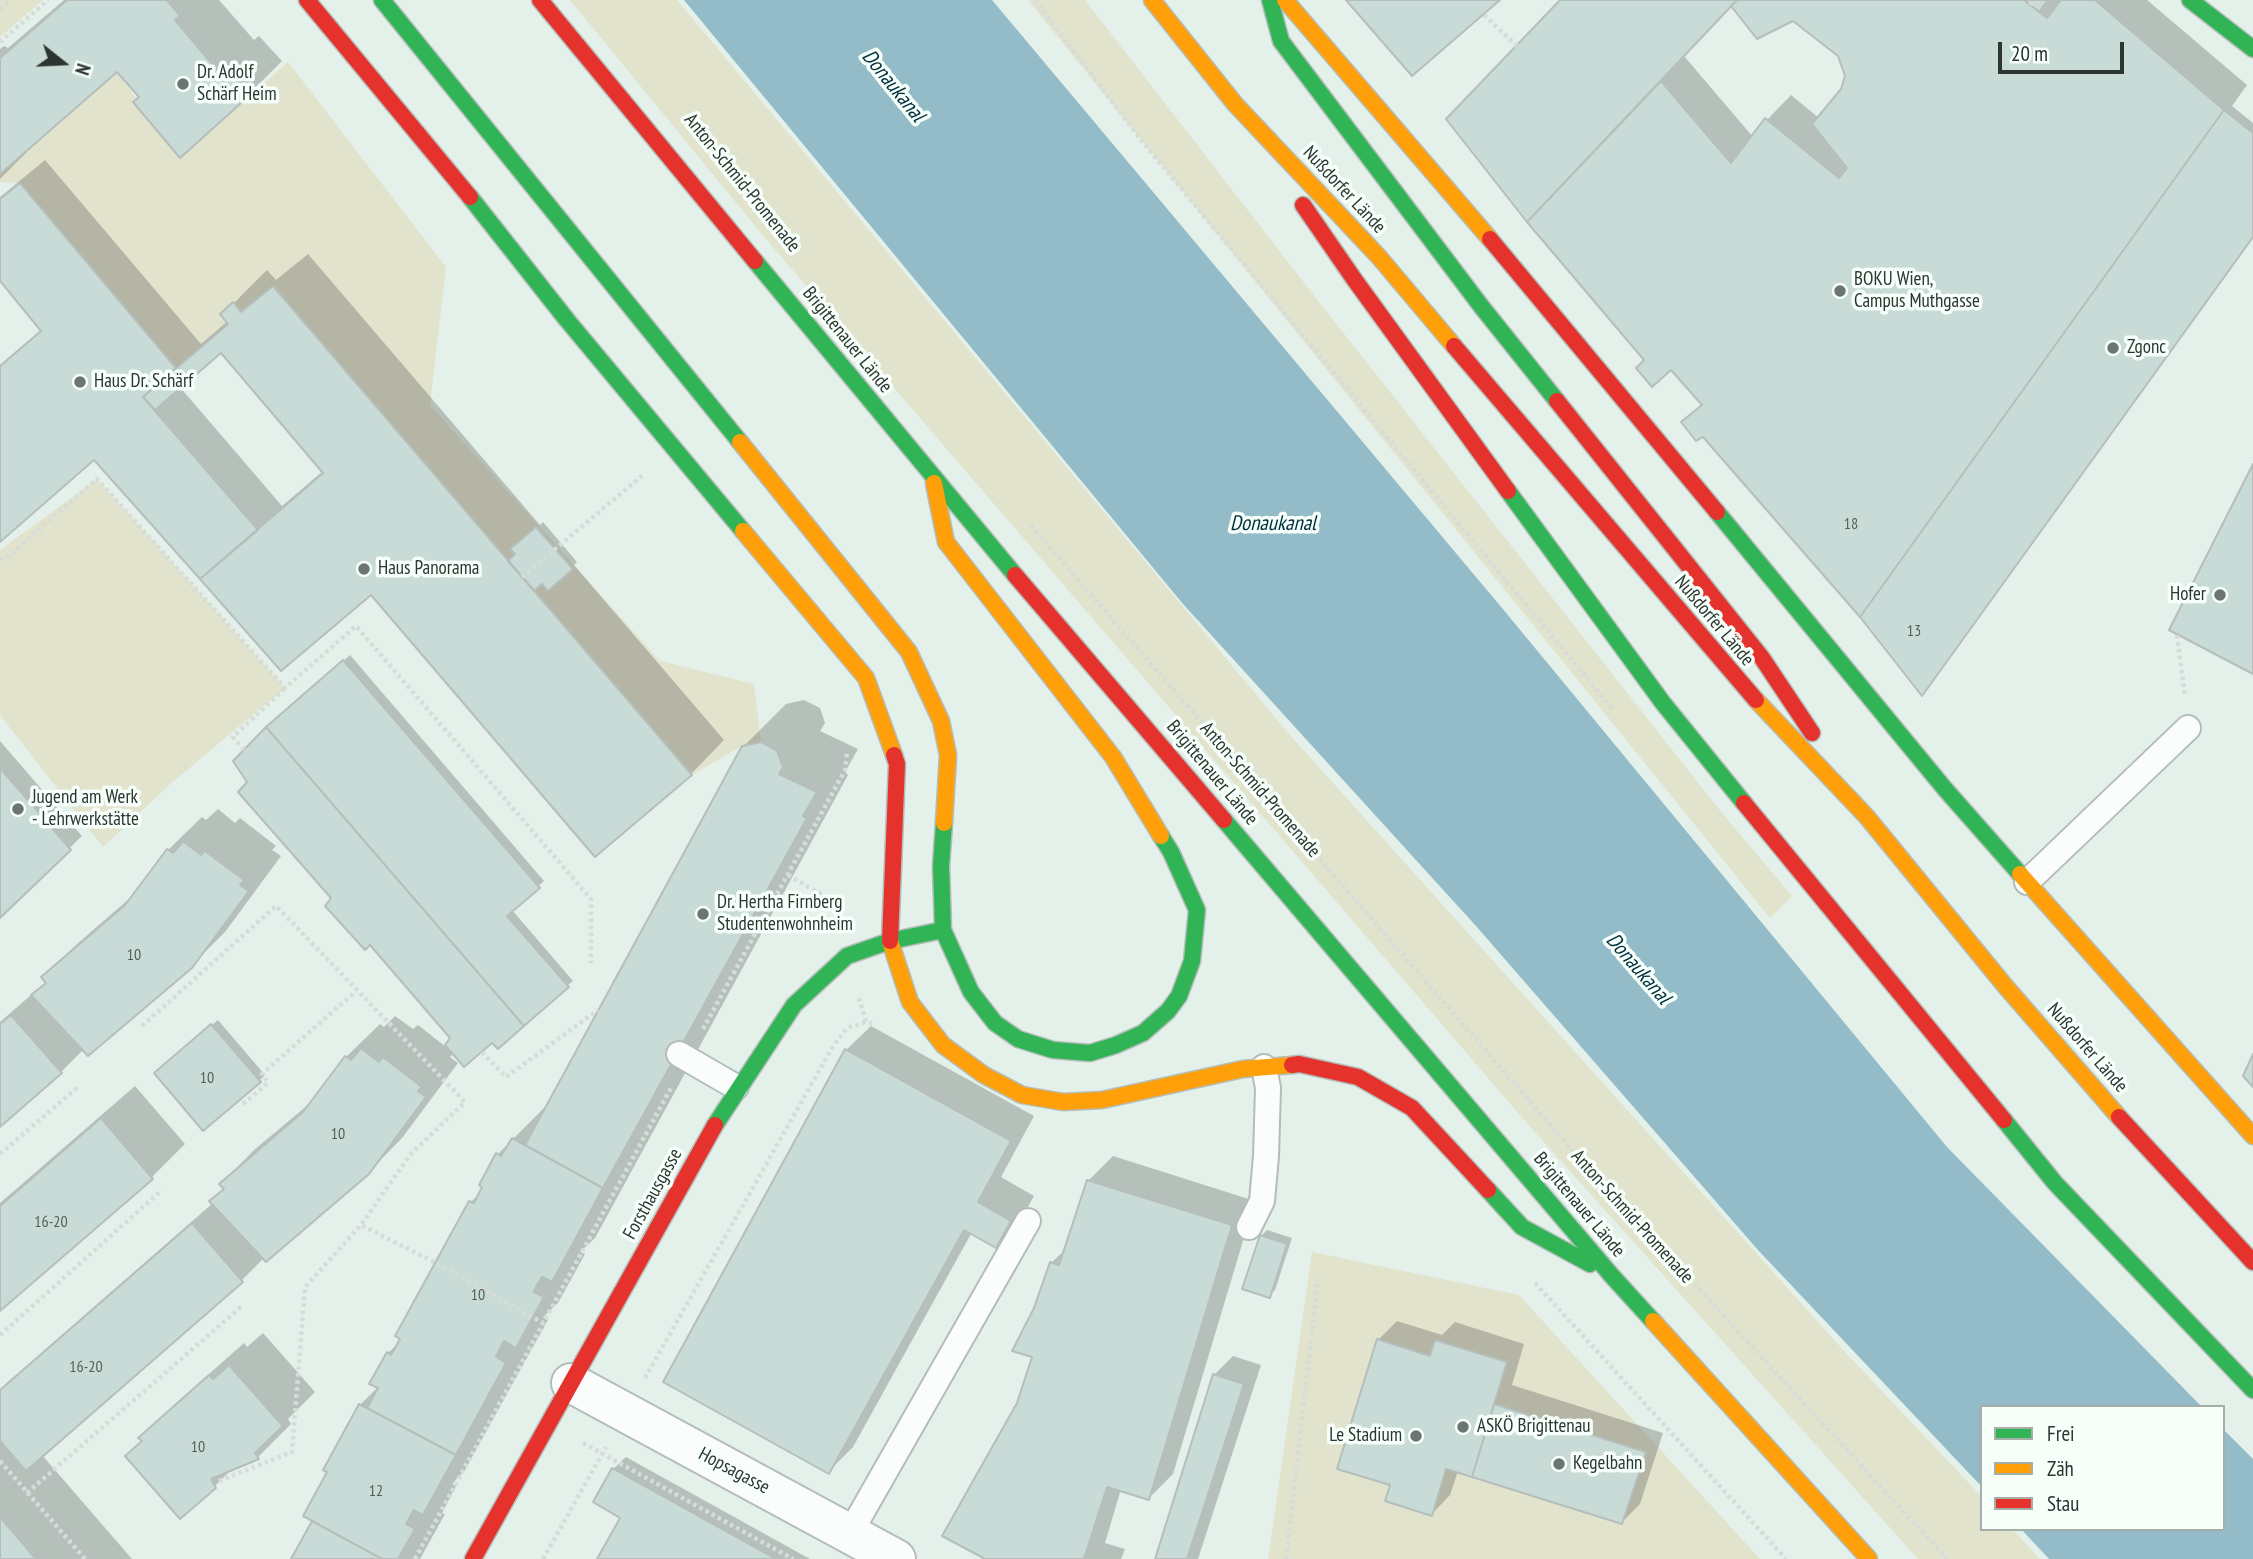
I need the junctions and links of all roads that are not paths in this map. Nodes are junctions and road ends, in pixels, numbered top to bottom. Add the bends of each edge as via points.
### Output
1 (307, 0) edge
2 (383, 0) edge
3 (540, 0) edge
4 (1152, 0) edge
5 (1270, 0) edge
6 (1285, 0) edge
7 (2190, 0) edge
8 (2253, 49) edge
9 (1234, 104) junction
10 (932, 477) junction
11 (2188, 728) road end
12 (1867, 817) junction
13 (2027, 881) junction
14 (943, 930) junction
15 (890, 941) junction
16 (683, 1056) road end
17 (1264, 1067) junction
18 (736, 1087) junction
19 (2253, 1136) edge
20 (1028, 1221) dead end
21 (1249, 1227) dead end
22 (2253, 1262) edge
23 (1612, 1276) junction
24 (571, 1383) junction
25 (2253, 1390) edge
26 (850, 1534) junction
27 (473, 1559) edge
28 (896, 1559) edge
29 (1869, 1559) edge

1 - 15 main road via 866,678 897,764
2 - 14 main road via 909,652 941,721 948,755 941,866
3 - 10 main road, Brigittenauer Lände
4 - 9 main road, Nußdorfer Lände
5 - 12 main road via 1281,41 1481,306 1762,658
6 - 13 main road via 1541,298 1945,789
7 - 8 main road
9 - 12 main road, Nußdorfer Lände via 1379,257 1735,679
9 - 25 main road via 1354,279 1663,703 2055,1182
10 - 14 main road via 946,542 1113,757 1171,852 1197,910 1192,961 1168,1011 1143,1033 1090,1053 1037,1046 995,1023 971,992
10 - 23 main road, Brigittenauer Lände
11 - 13 lane
12 - 22 main road, Nußdorfer Lände via 2006,987
13 - 19 main road
14 - 15 main road, Forsthausgasse
15 - 17 main road via 910,1002 943,1045 1022,1095 1102,1100
15 - 18 main road, Forsthausgasse via 847,956 794,1005
16 - 18 lane
17 - 21 lane via 1268,1088 1262,1201
17 - 23 main road via 1299,1064 1358,1077 1412,1108 1522,1227
18 - 24 main road, Forsthausgasse
20 - 26 lane
23 - 29 main road, Brigittenauer Lände
24 - 26 street, Hopsagasse
24 - 27 main road, Forsthausgasse
26 - 28 street, Hopsagasse

